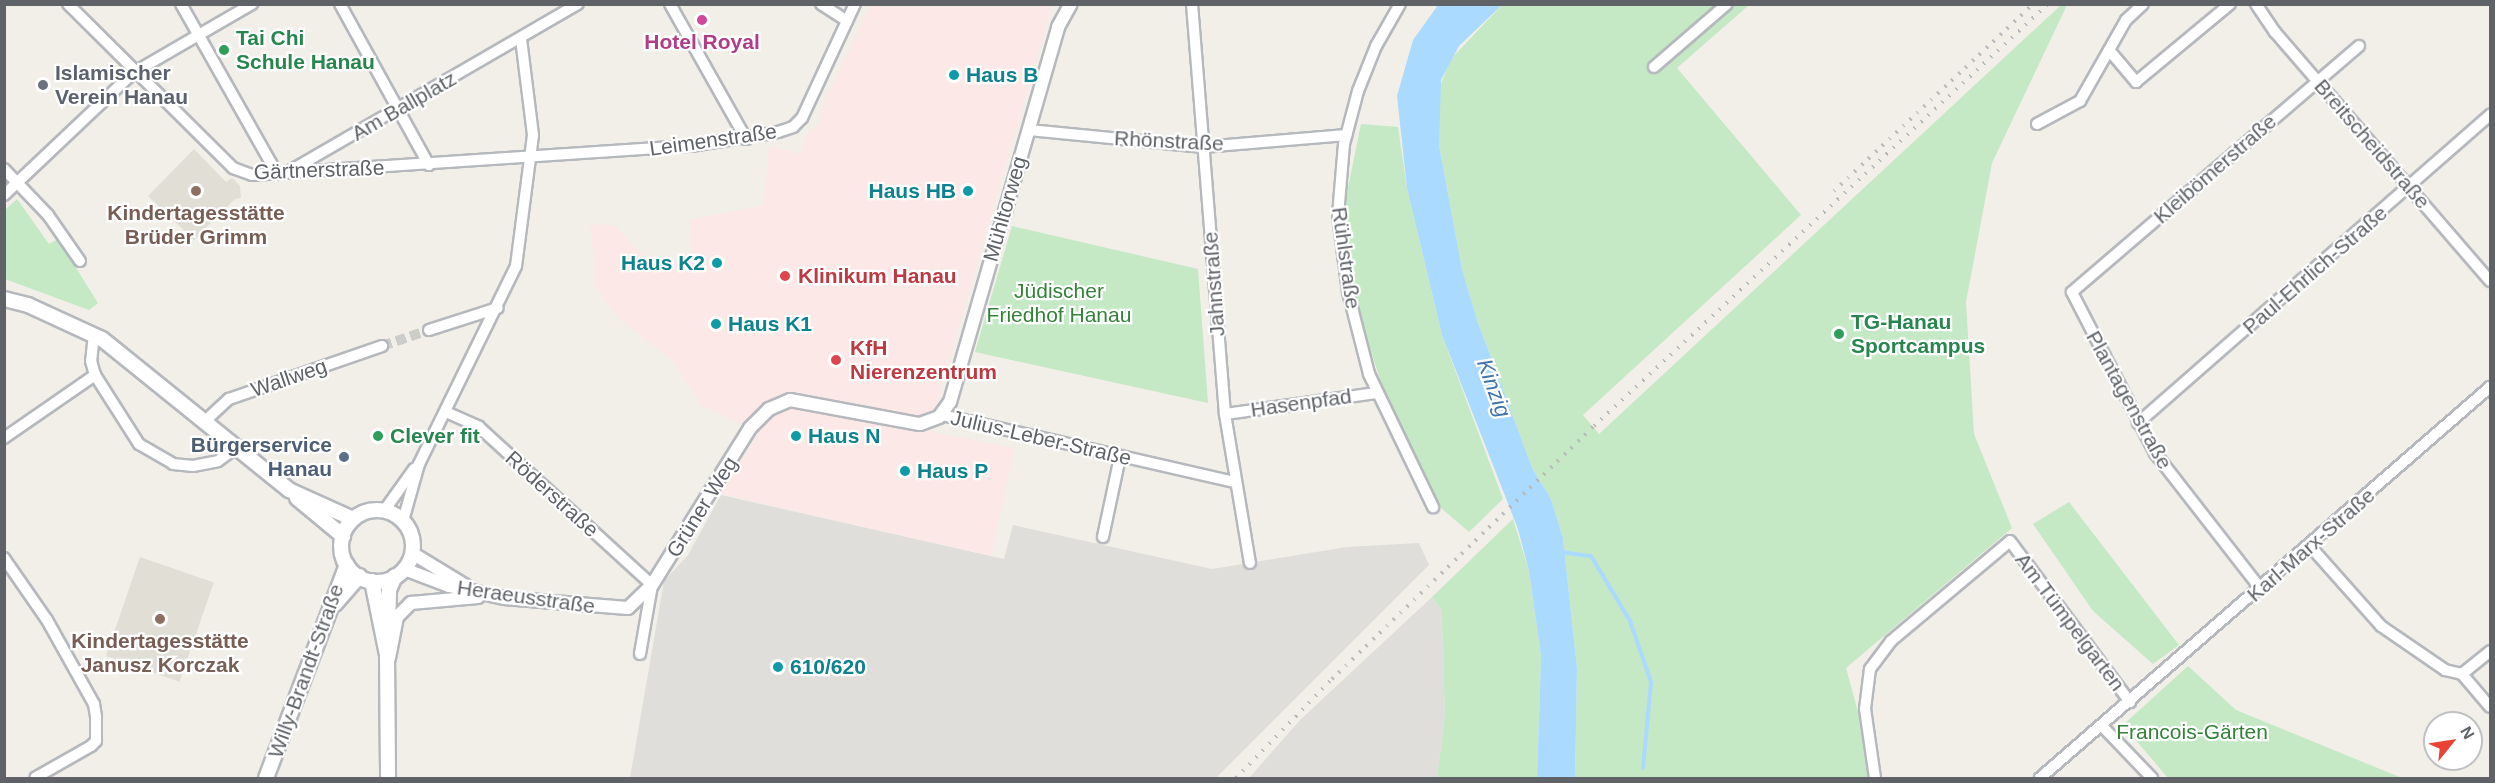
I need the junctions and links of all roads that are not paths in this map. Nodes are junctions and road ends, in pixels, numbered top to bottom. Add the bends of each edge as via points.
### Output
1 (68, 4) edge
2 (181, 4) edge
3 (252, 4) edge
4 (340, 4) edge
5 (578, 4) edge
6 (670, 4) edge
7 (821, 4) edge
8 (855, 4) edge
9 (1071, 4) edge
10 (1192, 4) edge
11 (1400, 4) edge
12 (1727, 4) edge
13 (2143, 4) edge
14 (2230, 4) edge
15 (2256, 4) edge
16 (847, 21) junction
17 (199, 35) junction
18 (521, 38) junction
19 (2359, 46) dead end
20 (2109, 50) junction
21 (1654, 67) dead end
22 (133, 73) junction
23 (2317, 81) junction
24 (399, 110) junction
25 (2490, 115) edge
26 (2037, 124) dead end
27 (1029, 130) junction
28 (1346, 135) junction
29 (746, 139) junction
30 (1203, 147) junction
31 (531, 159) junction
32 (429, 165) junction
33 (4, 169) edge
34 (282, 174) junction
35 (16, 183) junction
36 (2409, 187) junction
37 (4, 195) edge
38 (80, 261) dead end
39 (2490, 281) edge
40 (2072, 292) joint
41 (4, 299) edge
42 (498, 308) junction
43 (429, 330) tunnel mouth
44 (94, 334) junction
45 (382, 346) tunnel mouth
46 (95, 375) junction
47 (2490, 387) edge
48 (1377, 393) junction
49 (446, 412) junction
50 (1225, 414) junction
51 (942, 415) junction
52 (204, 422) junction
53 (2138, 423) junction
54 (750, 428) joint
55 (4, 438) edge
56 (236, 448) junction
57 (1120, 457) junction
58 (418, 464) junction
59 (1236, 482) junction
60 (289, 489) junction
61 (1432, 507) dead end
62 (384, 511) junction
63 (353, 519) junction
64 (403, 520) junction
65 (343, 536) junction
66 (1103, 537) dead end
67 (2310, 546) junction
68 (412, 553) junction
69 (4, 558) edge
70 (1250, 563) dead end
71 (347, 565) junction
72 (400, 573) junction
73 (366, 579) junction
74 (652, 585) junction
75 (2260, 588) junction
76 (475, 591) junction
77 (494, 596) junction
78 (616, 609) joint
79 (328, 617) junction
80 (2490, 651) edge
81 (639, 654) dead end
82 (387, 662) junction
83 (2462, 674) junction
84 (2130, 702) junction
85 (2490, 707) edge
86 (2102, 726) junction
87 (34, 778) edge
88 (266, 778) edge
89 (388, 778) edge
90 (1875, 778) edge
91 (2040, 778) edge
92 (2152, 778) edge

1 - 22 street, Gärtnerstraße
2 - 17 street
3 - 17 street
4 - 24 street
5 - 18 street, Am Ballplatz
6 - 29 street
7 - 16 street
8 - 16 street, Leimenstraße
9 - 27 street, Mühltorweg via 1058,27
10 - 30 street, Jahnstraße
11 - 28 street, Rühlstraße via 1363,76
12 - 21 street
13 - 20 street via 2126,20
14 - 20 street via 2136,82
15 - 23 street, Breitscheidstraße
16 - 29 street, Leimenstraße via 798,122 785,130
17 - 22 street
17 - 34 street
18 - 24 street, Am Ballplatz
18 - 31 street via 532,119
19 - 23 street, Kleibömerstraße
20 - 26 street via 2080,101
22 - 34 street, Gärtnerstraße via 233,168 252,175
22 - 35 street
23 - 36 street, Breitscheidstraße
23 - 40 street, Kleibömerstraße
24 - 32 street
24 - 34 street, Am Ballplatz
25 - 36 street, Paul-Ehrlich-Straße
27 - 30 street, Rhönstraße
27 - 51 street, Mühltorweg via 950,402
28 - 30 street, Rhönstraße
28 - 48 street, Rühlstraße via 1338,198 1340,238 1352,309
29 - 31 street, Leimenstraße
30 - 50 street, Jahnstraße
31 - 32 street, Gärtnerstraße
31 - 42 street via 516,266
32 - 34 street, Gärtnerstraße
33 - 35 street
35 - 37 street
35 - 38 street via 48,215
36 - 39 street, Breitscheidstraße
36 - 53 street, Paul-Ehrlich-Straße
40 - 53 street, Plantagenstraße
41 - 44 main road
42 - 43 street
42 - 49 street
44 - 46 street via 91,361
44 - 52 main road
45 - 52 street, Wallweg via 229,399
46 - 55 street
46 - 56 street via 133,437 159,458 193,466 218,461
47 - 67 street, Karl-Marx-Straße
48 - 50 street, Hasenpfad
48 - 61 street, Rühlstraße
49 - 58 street
49 - 74 street, Röderstraße via 478,427
50 - 59 street, Jahnstraße
51 - 54 street, Julius-Leber-Straße via 920,424 790,400 769,409
51 - 57 street, Julius-Leber-Straße
52 - 56 main road
53 - 75 street, Plantagenstraße via 2174,480
54 - 74 street, Grüner Weg
56 - 60 main road
57 - 59 street, Julius-Leber-Straße
57 - 66 street
58 - 62 street
58 - 64 street
59 - 70 street, Jahnstraße
60 - 63 main road
60 - 65 main road
62 - 63 main road via 367,511
62 - 64 main road
63 - 65 main road
64 - 68 main road via 410,532
65 - 71 main road
67 - 75 street, Karl-Marx-Straße
67 - 83 street via 2391,634 2445,670
68 - 72 main road
68 - 76 street
69 - 87 street via 46,620 93,704 96,717 96,741 91,746
71 - 73 main road
71 - 79 main road, Willy-Brandt-Straße
72 - 73 main road
72 - 76 street, Heraeusstraße
72 - 82 main road via 389,590
73 - 79 main road
73 - 82 main road
74 - 78 street, Grüner Weg via 633,605
74 - 81 street, Grüner Weg
75 - 84 street, Karl-Marx-Straße
76 - 77 street, Heraeusstraße
77 - 78 street, Heraeusstraße
77 - 82 street via 411,603 397,617
79 - 88 main road, Willy-Brandt-Straße
80 - 83 street
82 - 89 main road
83 - 85 street
84 - 86 street, Karl-Marx-Straße
84 - 90 street, Am Tümpelgarten via 2010,541 1891,641 1870,669 1865,709
86 - 91 street, Karl-Marx-Straße
86 - 92 street, Am Tümpelgarten

